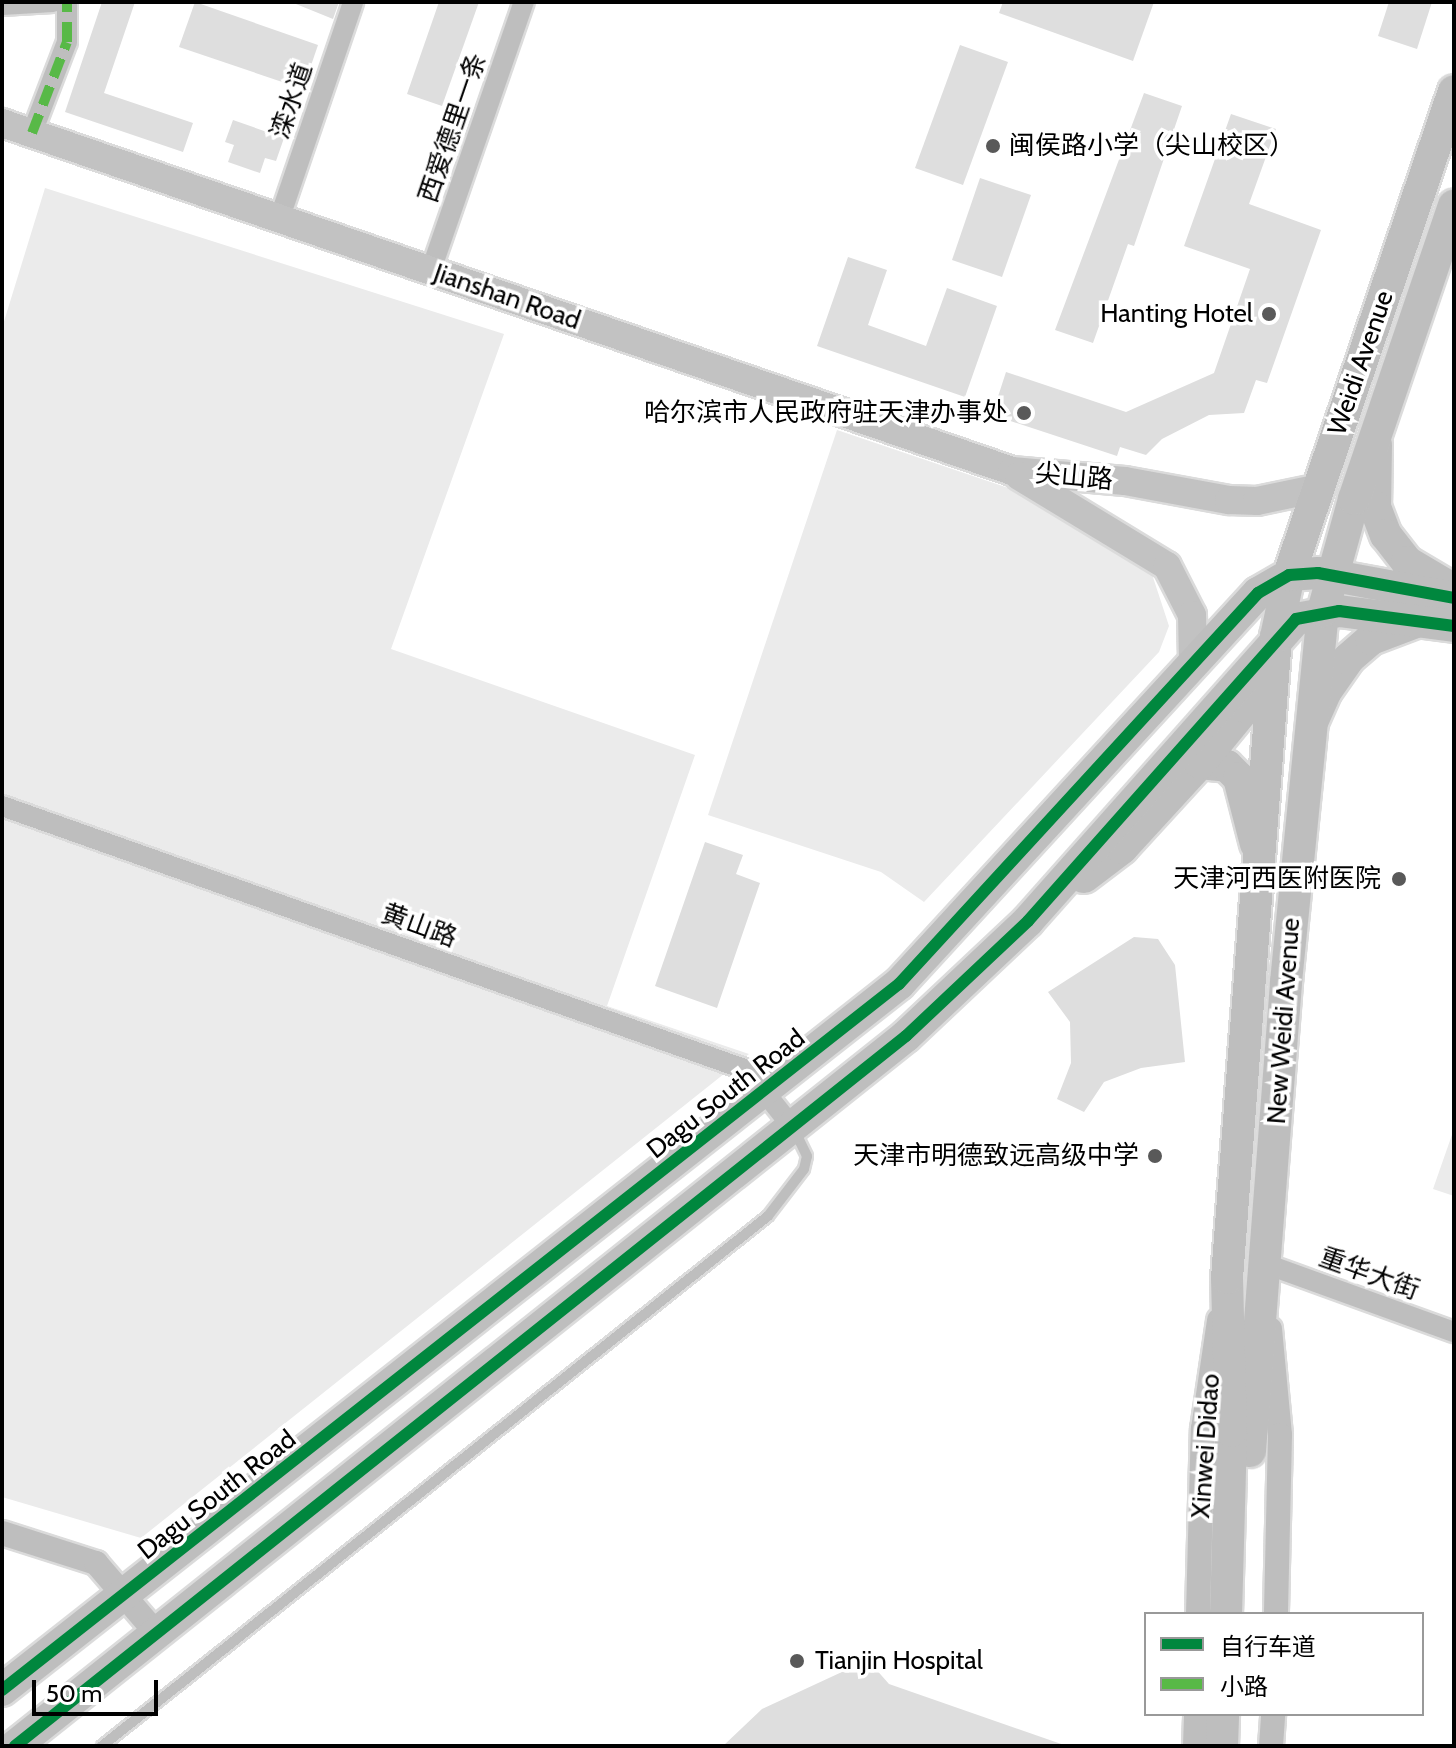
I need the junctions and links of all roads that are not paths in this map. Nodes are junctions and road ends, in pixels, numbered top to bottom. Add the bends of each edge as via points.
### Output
1 (53, 2) edge
2 (67, 2) edge
3 (353, 2) edge
4 (524, 2) edge
5 (2, 5) edge
6 (1454, 91) edge
7 (2, 123) edge
8 (32, 133) junction
9 (1454, 206) edge
10 (280, 217) junction
11 (431, 270) junction
12 (1377, 431) junction
13 (1012, 471) junction
14 (1319, 488) junction
15 (1289, 575) junction
16 (1331, 575) junction
17 (1454, 589) edge
18 (1454, 598) edge
19 (1323, 611) junction
20 (1440, 623) edge
21 (1276, 637) junction
22 (1193, 659) junction
23 (1309, 731) junction
24 (1200, 763) junction
25 (2, 806) edge
26 (1258, 854) junction
27 (1028, 921) junction
28 (766, 1092) junction
29 (794, 1129) junction
30 (1265, 1272) junction
31 (1227, 1278) junction
32 (1454, 1332) edge
33 (1241, 1431) junction
34 (2, 1533) edge
35 (126, 1594) junction
36 (1198, 1612) edge
37 (1226, 1612) edge
38 (1246, 1612) edge
39 (1276, 1612) edge
40 (158, 1635) junction
41 (2, 1690) edge
42 (1196, 1716) edge
43 (1223, 1716) edge
44 (1243, 1716) edge
45 (1273, 1716) edge
46 (15, 1746) edge
47 (102, 1746) edge
48 (1195, 1746) edge
49 (1222, 1746) edge
50 (1243, 1746) edge
51 (1271, 1746) edge

1 - 5 street
2 - 8 street via 67,42
3 - 10 street, 滦水道
4 - 11 street, 西爱德里一条
6 - 14 main road, Weidi Avenue
7 - 8 main road, Jianshan Road
8 - 10 main road, Jianshan Road
9 - 12 main road, Weidi Avenue
10 - 11 main road, Jianshan Road
11 - 13 main road, Jianshan Road
12 - 16 main road, Weidi Avenue
12 - 17 main road via 1375,507 1386,535 1407,562
13 - 14 main road, 尖山路 via 1125,481 1229,500 1257,501
13 - 22 main road, 尖山路 via 1167,566 1192,615
14 - 15 main road, Weidi Avenue
15 - 16 main road
15 - 21 main road, Weidi Avenue
15 - 22 main road, Dagu South Road via 1258,593
16 - 18 main road
16 - 19 main road, Weidi Avenue
19 - 20 main road
19 - 21 main road via 1296,619
19 - 23 main road, New Weidi Avenue
20 - 23 main road via 1385,632 1348,659 1326,691
21 - 24 main road via 1246,707
21 - 26 main road, New Weidi Avenue
21 - 27 main road
22 - 28 main road, Dagu South Road via 931,953
23 - 30 main road, New Weidi Avenue
24 - 26 main road via 1227,766 1239,778
24 - 27 main road via 1122,848
25 - 28 street, 黄山路 via 747,1070
26 - 31 main road, New Weidi Avenue
27 - 29 main road via 906,1036
28 - 29 street, 黄山路
28 - 35 main road, Dagu South Road
29 - 40 main road
29 - 47 lane via 807,1156 804,1169 768,1216
30 - 32 street, 重华大街
30 - 33 main road, New Weidi Avenue
30 - 39 street via 1280,1435
31 - 33 main road, New Weidi Avenue
31 - 36 street, Xinwei Didao via 1203,1429
33 - 37 main road, Xinwei Didao
33 - 38 main road, Xinwei Didao
34 - 35 street via 96,1563
35 - 40 street
35 - 41 main road, Dagu South Road
40 - 46 main road
42 - 48 street
43 - 49 main road
44 - 50 main road
45 - 51 street

